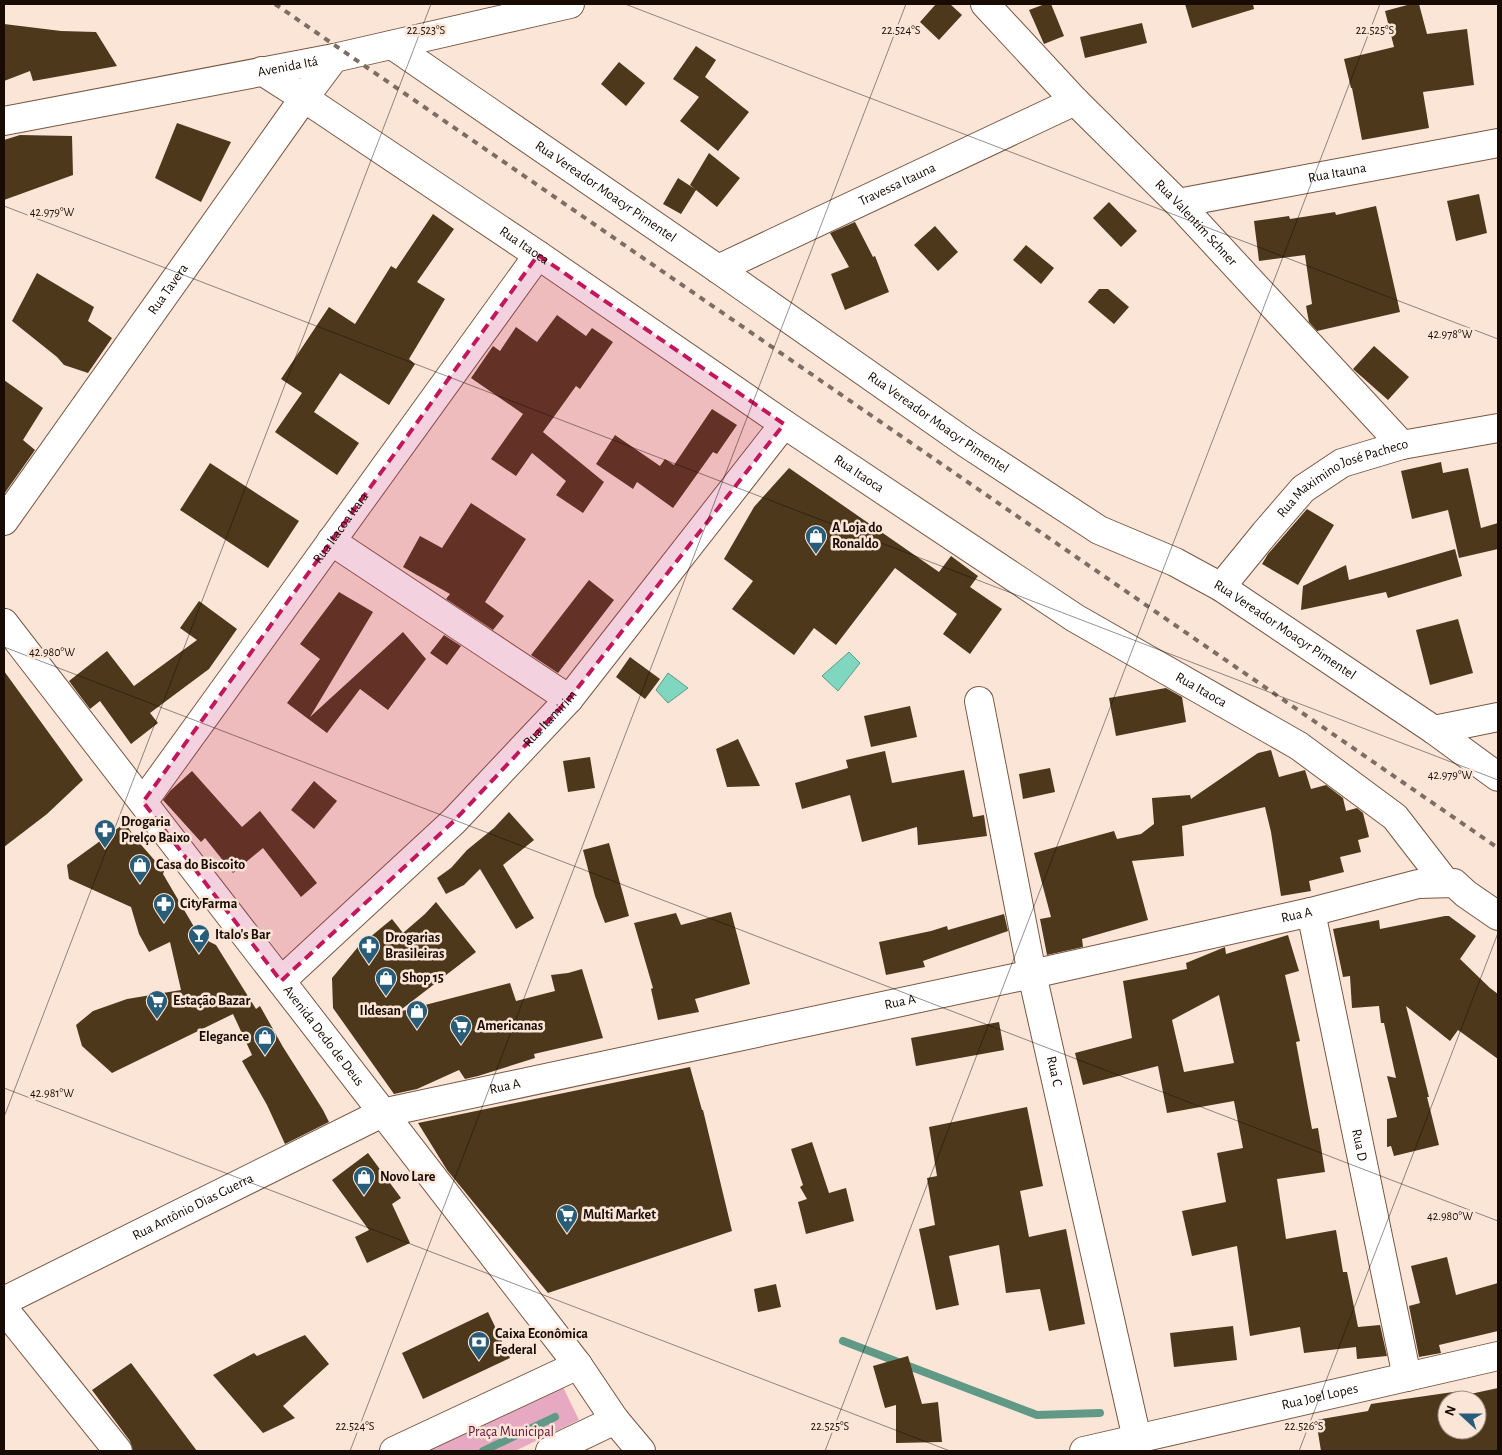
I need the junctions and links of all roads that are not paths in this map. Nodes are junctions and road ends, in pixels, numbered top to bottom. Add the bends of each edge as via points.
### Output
1 (570, 4) edge
2 (985, 4) edge
3 (392, 45) junction
4 (334, 58) junction
5 (262, 71) junction
6 (304, 98) junction
7 (1075, 101) junction
8 (4, 121) edge
9 (1498, 143) edge
10 (1178, 203) junction
11 (538, 255) junction
12 (718, 269) junction
13 (784, 424) junction
14 (1498, 428) edge
15 (1402, 445) junction
16 (4, 521) edge
17 (330, 541) junction
18 (1221, 587) junction
19 (4, 624) edge
20 (569, 699) junction
21 (980, 701) dead end
22 (1498, 717) edge
23 (1434, 730) junction
24 (1498, 777) edge
25 (143, 802) junction
26 (1446, 883) junction
27 (1311, 912) junction
28 (1498, 916) edge
29 (1032, 974) junction
30 (281, 981) junction
31 (382, 1113) junction
32 (4, 1301) edge
33 (4, 1308) edge
34 (1498, 1356) edge
35 (578, 1365) junction
36 (1406, 1377) junction
37 (615, 1420) junction
38 (1137, 1439) junction
39 (118, 1451) edge
40 (394, 1451) edge
41 (550, 1451) edge
42 (641, 1451) edge
43 (1084, 1451) edge

1 - 3 street, Avenida Itá
2 - 7 street, Rua Valentim Schner
3 - 4 street, Avenida Itá
3 - 12 street, Rua Vereador Moacyr Pimentel
4 - 5 street, Avenida Itá
4 - 6 street, Rua Tavera
5 - 6 street, Rua Itaoca
5 - 8 street, Avenida Itá
6 - 11 street, Rua Itaoca
6 - 16 street, Rua Tavera
7 - 10 street, Rua Valentim Schner
7 - 12 street, Travessa Itauna
9 - 10 street, Rua Itauna
10 - 15 street, Rua Valentim Schner
11 - 13 street, Rua Itaoca
11 - 17 street, Rua Itacoa Itara
12 - 18 street, Rua Vereador Moacyr Pimentel via 966,443 1099,530 1175,562
13 - 20 street, Rua Itamirim
13 - 26 street, Rua Itaoca via 1075,618 1299,746 1395,817
14 - 15 street, Rua Maximino José Pacheco
15 - 18 street, Rua Maximino José Pacheco via 1342,464 1303,489
17 - 20 street
17 - 25 street, Rua Itacoa Itara
18 - 23 street, Rua Vereador Moacyr Pimentel
19 - 25 street, Avenida Dedo de Deus
20 - 30 street, Rua Itamirim via 454,821
21 - 29 street, Rua C
22 - 23 street
23 - 24 street, Rua Vereador Moacyr Pimentel
25 - 30 street, Avenida Dedo de Deus
26 - 27 street, Rua A via 1418,884
26 - 28 street via 1454,883
27 - 29 street, Rua A
27 - 36 street, Rua D
29 - 31 street, Rua A
29 - 38 street, Rua C
30 - 31 street, Avenida Dedo de Deus
31 - 32 street, Rua Antônio Dias Guerra
31 - 35 street, Avenida Dedo de Deus
33 - 39 street
34 - 36 street, Rua Joel Lopes
35 - 37 street, Avenida Dedo de Deus
35 - 40 street
36 - 38 street, Rua Joel Lopes
37 - 41 street
37 - 42 street, Avenida Dedo de Deus
38 - 43 street, Rua Joel Lopes

